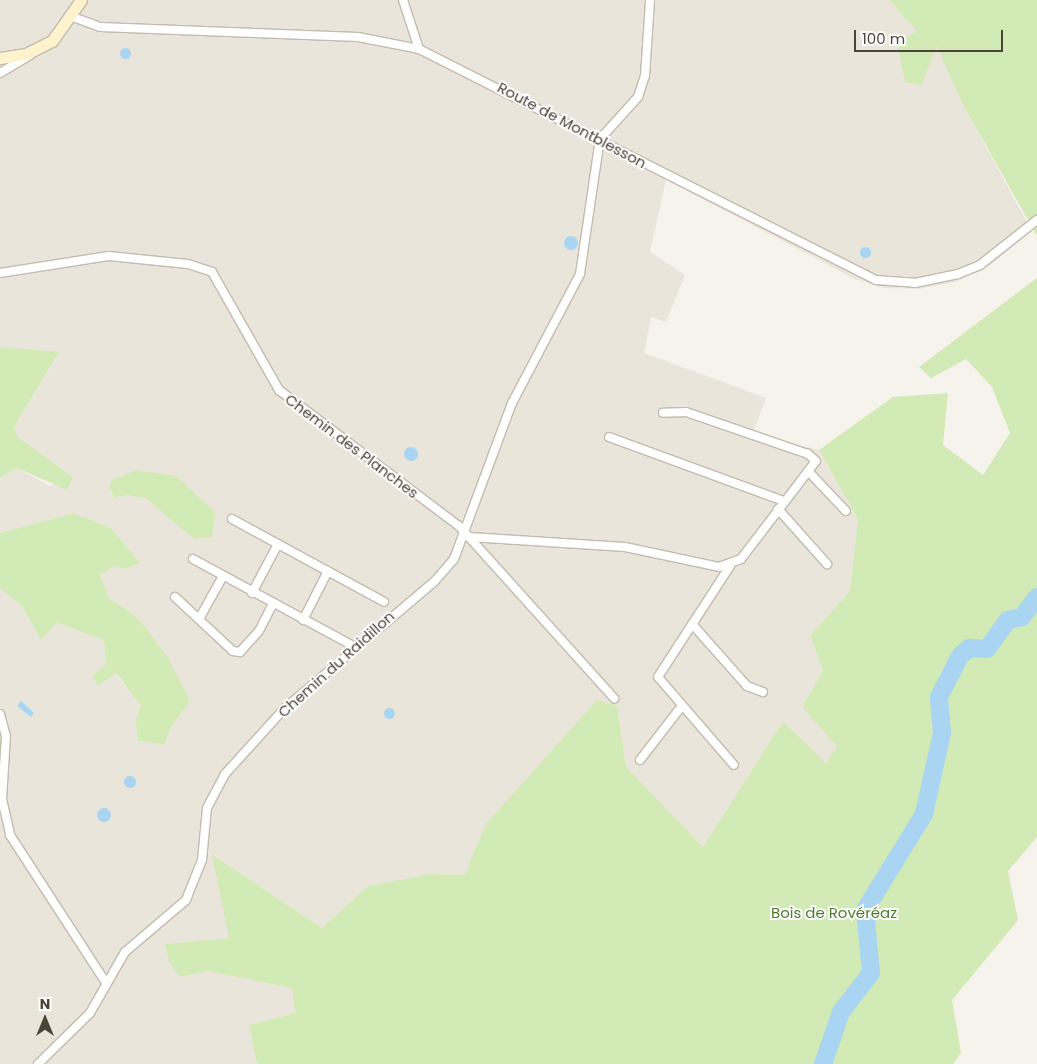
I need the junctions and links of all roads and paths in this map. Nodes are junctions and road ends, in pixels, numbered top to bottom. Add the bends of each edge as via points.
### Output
1 (81, 0) edge
2 (403, 0) edge
3 (650, 0) edge
4 (73, 18) junction
5 (419, 48) junction
6 (36, 50) junction
7 (0, 58) edge
8 (0, 74) edge
9 (600, 140) junction
10 (1037, 220) edge
11 (0, 273) edge
12 (663, 413) dead end
13 (609, 437) dead end
14 (808, 471) junction
15 (784, 501) junction
16 (778, 509) junction
17 (846, 511) dead end
18 (232, 519) dead end
19 (468, 535) junction
20 (278, 544) junction
21 (193, 559) dead end
22 (827, 564) dead end
23 (730, 566) junction
24 (328, 571) junction
25 (223, 576) junction
26 (252, 593) junction
27 (175, 597) dead end
28 (384, 602) dead end
29 (273, 604) junction
30 (199, 619) junction
31 (303, 620) junction
32 (692, 624) junction
33 (355, 647) junction
34 (762, 692) dead end
35 (614, 698) dead end
36 (680, 707) junction
37 (0, 714) edge
38 (640, 760) dead end
39 (734, 765) dead end
40 (106, 983) junction
41 (38, 1064) edge

1 - 4 street
2 - 5 street
3 - 9 street via 645,76 638,97
4 - 5 street, Route de Montblesson via 100,27 358,37
4 - 6 street via 52,41
5 - 9 street, Route de Montblesson
6 - 7 street
6 - 8 street
9 - 10 street, Route de Montblesson via 808,250 876,280 915,283 958,274 980,265
9 - 19 street, Chemin du Raidillon via 580,274 512,403
11 - 19 street, Chemin des Planches via 118,257 188,264 212,272 228,294 272,382 292,404
12 - 14 street via 686,412 808,454 816,461
13 - 15 street
14 - 15 street
14 - 17 street
15 - 16 street
16 - 22 street
16 - 23 street via 750,550
18 - 20 street
19 - 23 street via 625,547
19 - 33 street, Chemin du Raidillon via 442,574
19 - 35 street
20 - 24 street
20 - 26 street
21 - 25 street
23 - 32 street
24 - 28 street
24 - 31 street
25 - 26 street
25 - 30 street
26 - 29 street
27 - 30 street
29 - 30 street via 259,631 240,652
29 - 31 street
31 - 33 street
32 - 34 street via 747,686
32 - 36 street via 658,677
33 - 40 street, Chemin du Raidillon via 284,709 219,782 207,808 204,853 191,892 172,916 125,952
36 - 38 street
36 - 39 street
37 - 40 street via 6,736 2,799 10,835
40 - 41 street, Chemin du Raidillon via 80,1025

